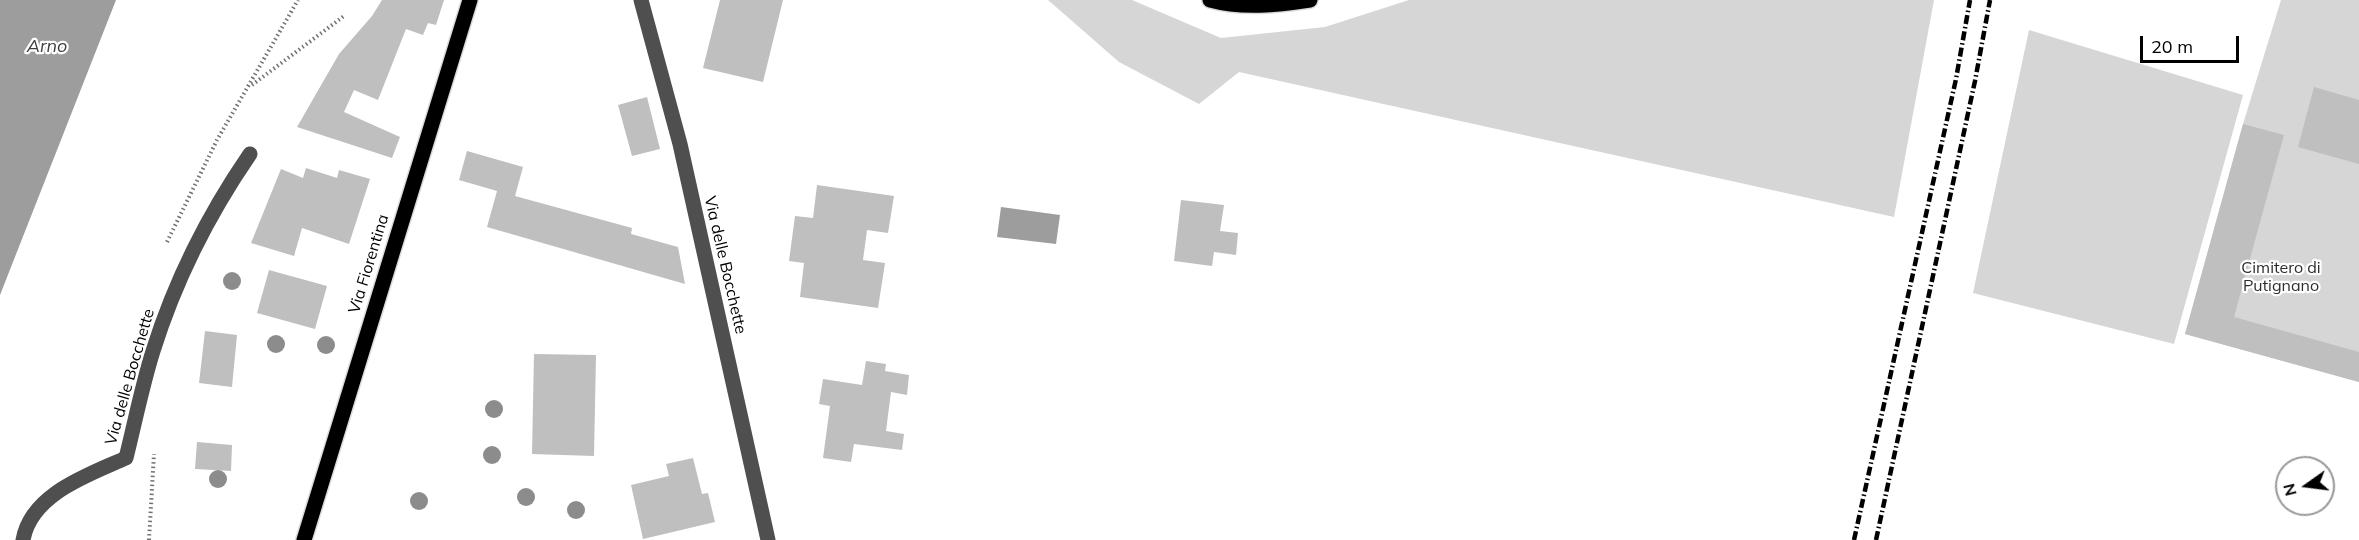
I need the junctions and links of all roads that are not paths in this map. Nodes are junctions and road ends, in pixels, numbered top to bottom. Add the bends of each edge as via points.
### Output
1 (470, 0) edge
2 (641, 0) edge
3 (1210, 0) edge
4 (1310, 0) edge
5 (250, 154) dead end
6 (23, 540) edge
7 (304, 540) edge
8 (768, 540) edge

1 - 7 main road, Via Fiorentina
2 - 8 street, Via delle Bocchette via 682,155
3 - 4 main road via 1267,5
5 - 6 street, Via delle Bocchette via 213,210 178,285 153,351 126,458 57,492 31,517

